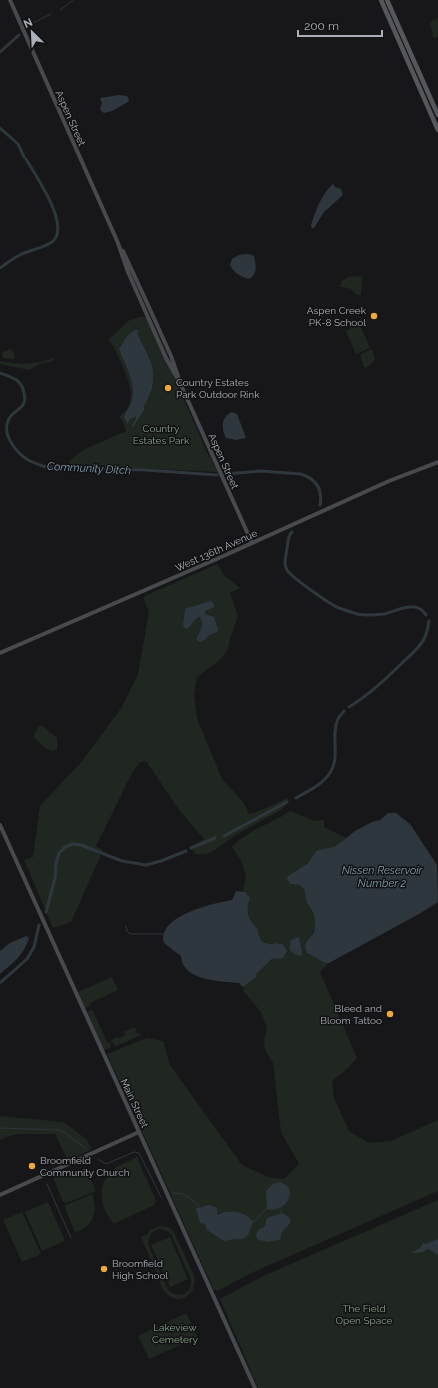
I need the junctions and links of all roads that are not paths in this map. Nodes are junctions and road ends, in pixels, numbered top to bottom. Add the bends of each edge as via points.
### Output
1 (10, 0) edge
2 (381, 0) edge
3 (387, 0) edge
4 (438, 116) edge
5 (438, 130) edge
6 (438, 462) edge
7 (252, 543) junction
8 (0, 653) edge
9 (0, 825) edge
10 (139, 1132) junction
11 (0, 1195) edge
12 (255, 1388) edge

1 - 7 main road, Aspen Street via 166,358 181,385
2 - 5 main road
3 - 4 main road
6 - 7 main road, West 136th Avenue via 389,481
7 - 8 main road, West 136th Avenue
9 - 10 main road, Main Street
10 - 11 main road
10 - 12 main road, Main Street

